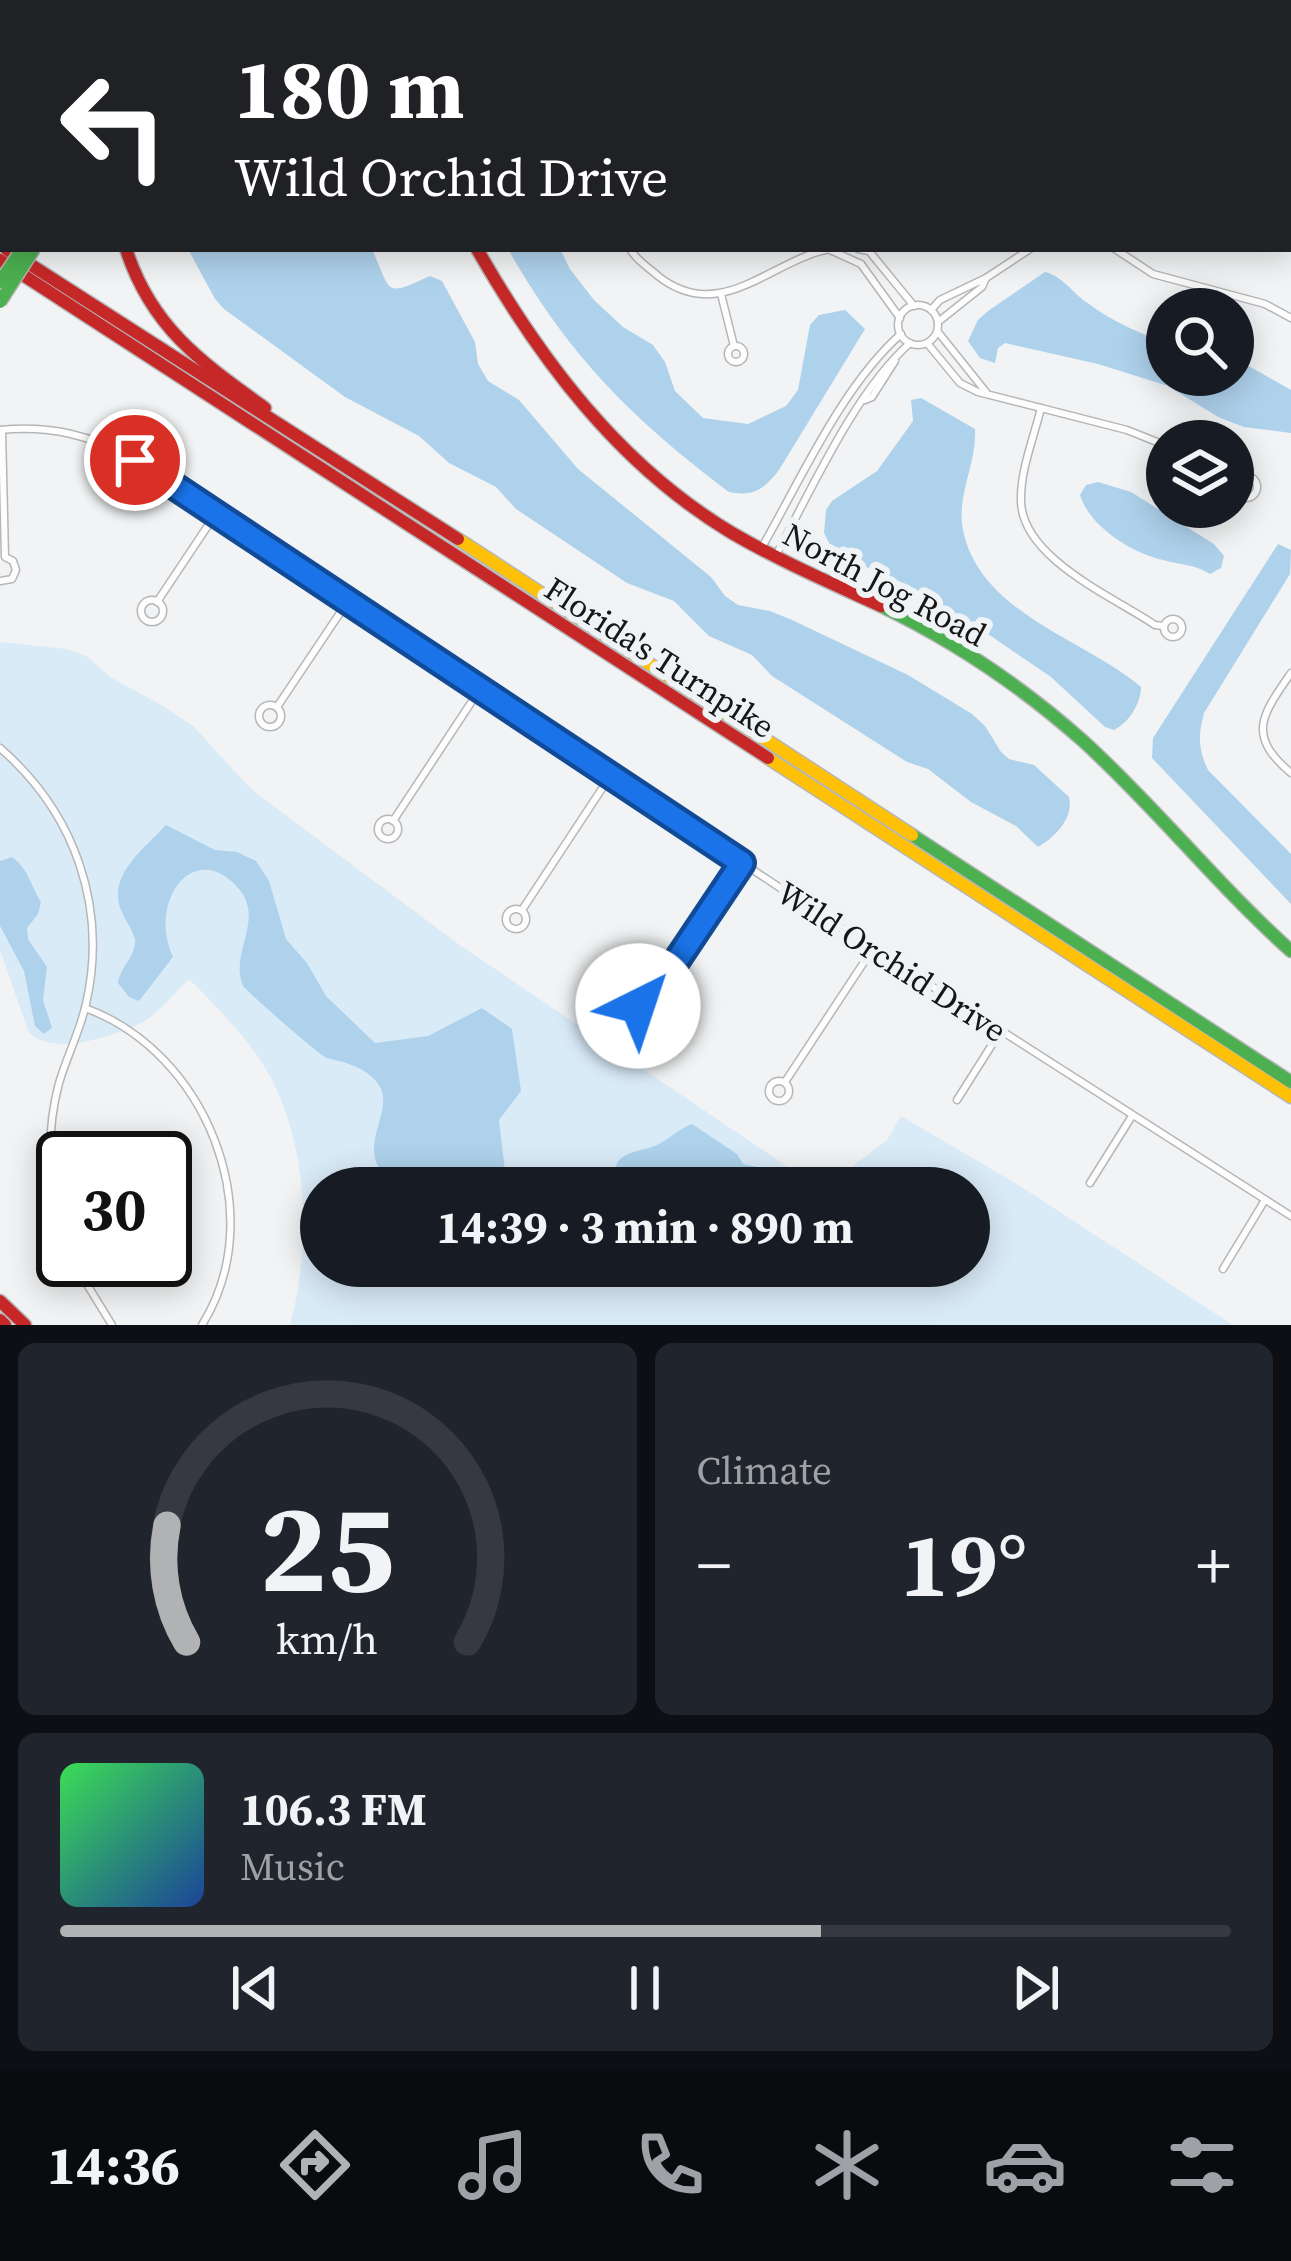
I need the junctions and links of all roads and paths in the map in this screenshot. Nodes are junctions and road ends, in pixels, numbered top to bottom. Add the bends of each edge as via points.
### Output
1 (11, 252) edge
2 (20, 252) edge
3 (32, 252) edge
4 (127, 252) edge
5 (479, 252) edge
6 (632, 252) edge
7 (812, 252) edge
8 (835, 252) edge
9 (869, 252) edge
10 (872, 252) edge
11 (1025, 252) edge
12 (1120, 252) edge
13 (0, 260) edge
14 (861, 264) junction
15 (986, 278) junction
16 (0, 282) edge
17 (721, 294) junction
18 (0, 302) edge
19 (914, 306) junction
20 (931, 310) junction
21 (900, 318) junction
22 (1291, 318) edge
23 (938, 322) junction
24 (937, 332) junction
25 (901, 334) junction
26 (910, 343) junction
27 (928, 343) junction
28 (734, 346) dead end
29 (988, 395) junction
30 (1041, 408) junction
31 (1, 430) edge
32 (1146, 436) edge
33 (309, 442) junction
34 (216, 514) junction
35 (761, 549) junction
36 (775, 556) junction
37 (2, 558) edge
38 (0, 581) edge
39 (348, 601) junction
40 (158, 602) dead end
41 (1163, 626) dead end
42 (1291, 673) edge
43 (480, 688) junction
44 (277, 707) dead end
45 (0, 748) edge
46 (1291, 773) edge
47 (611, 776) junction
48 (393, 821) dead end
49 (742, 863) junction
50 (522, 910) dead end
51 (1290, 949) edge
52 (873, 950) junction
53 (653, 996) dead end
54 (85, 1008) junction
55 (1000, 1032) junction
56 (785, 1082) dead end
57 (1291, 1082) edge
58 (1291, 1097) edge
59 (957, 1100) dead end
60 (1132, 1116) junction
61 (51, 1131) edge
62 (1090, 1183) dead end
63 (1265, 1200) junction
64 (1291, 1216) edge
65 (1223, 1269) dead end
66 (89, 1287) edge
67 (0, 1301) edge
68 (25, 1325) edge
69 (112, 1325) edge
70 (202, 1325) edge

1 - 33 main road, Florida's Turnpike
2 - 16 main road, bridge
3 - 18 main road, bridge
4 - 33 main road via 165,331
5 - 35 main road, North Jog Road via 537,347 623,448 683,500
6 - 17 street via 673,287
7 - 17 street
8 - 14 street
9 - 14 street
10 - 19 street
11 - 15 street
12 - 22 street via 1153,274
13 - 58 main road, Florida's Turnpike
14 - 21 street
15 - 20 street
15 - 23 street
17 - 28 street
19 - 20 street
19 - 21 street
20 - 23 street
21 - 25 street
23 - 24 street
24 - 27 street
24 - 29 street
25 - 26 street
25 - 35 street via 846,403
26 - 27 street
26 - 36 street via 836,444
27 - 29 street via 960,383
29 - 30 street
30 - 32 street
30 - 41 street via 1021,497 1033,539
31 - 34 street, Wild Orchid Drive via 58,429 112,446
31 - 37 street
33 - 57 main road, Florida's Turnpike
34 - 39 street, Wild Orchid Drive
34 - 40 street
35 - 36 main road, North Jog Road
36 - 51 main road, North Jog Road via 938,636 1052,715
37 - 38 street via 16,570
39 - 43 street, Wild Orchid Drive
39 - 44 street
42 - 46 street via 1261,728 1270,756
43 - 47 street, Wild Orchid Drive
43 - 48 street
45 - 54 street via 49,800 88,890 93,945
47 - 49 street, Wild Orchid Drive
47 - 50 street
49 - 52 street, Wild Orchid Drive
49 - 53 street
52 - 55 street, Wild Orchid Drive
52 - 56 street
54 - 61 street
54 - 70 street via 159,1054 213,1133 229,1232
55 - 59 street
55 - 60 street, Wild Orchid Drive
60 - 62 street
60 - 63 street, Wild Orchid Drive
63 - 64 street, Wild Orchid Drive
63 - 65 street
66 - 69 street
67 - 68 main road

